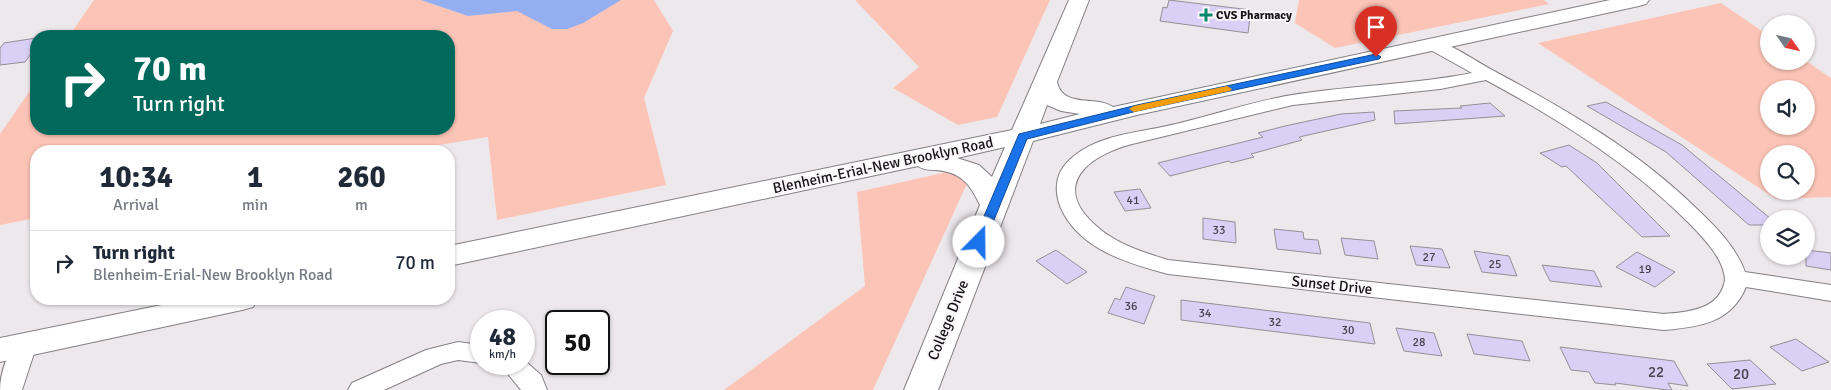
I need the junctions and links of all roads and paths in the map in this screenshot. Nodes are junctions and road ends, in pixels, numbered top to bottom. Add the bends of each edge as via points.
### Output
1 (1079, 0) edge
2 (1639, 0) edge
3 (1433, 45) junction
4 (1488, 75) junction
5 (1045, 82) junction
6 (1137, 108) junction
7 (1022, 136) junction
8 (876, 166) junction
9 (994, 205) junction
10 (455, 255) edge
11 (1736, 277) junction
12 (1831, 293) edge
13 (213, 305) edge
14 (13, 347) edge
15 (470, 353) edge
16 (524, 375) edge
17 (9, 390) edge
18 (361, 390) edge
19 (534, 390) edge
20 (921, 390) edge

1 - 5 main road, College Drive
2 - 3 main road, Blenheim-Erial-New Brooklyn Road
3 - 4 street
3 - 6 main road, Blenheim-Erial-New Brooklyn Road
4 - 11 street via 1612,148 1674,197 1703,225 1732,264
4 - 11 street, Sunset Drive via 1448,84 1290,100 1121,142 1094,152 1071,170 1064,186 1070,207 1094,236 1127,254 1168,266 1664,322 1700,319 1719,308 1733,293
5 - 6 main road via 1047,92 1053,98 1070,106 1104,110
5 - 7 main road, College Drive
6 - 7 main road, Blenheim-Erial-New Brooklyn Road
7 - 8 main road, Blenheim-Erial-New Brooklyn Road
7 - 9 main road, College Drive
8 - 9 main road via 924,162 968,169 980,177
8 - 10 main road, Blenheim-Erial-New Brooklyn Road
9 - 20 main road, College Drive
11 - 12 street
13 - 14 main road
14 - 17 street
15 - 18 street via 458,351 435,356
16 - 19 street via 532,382

